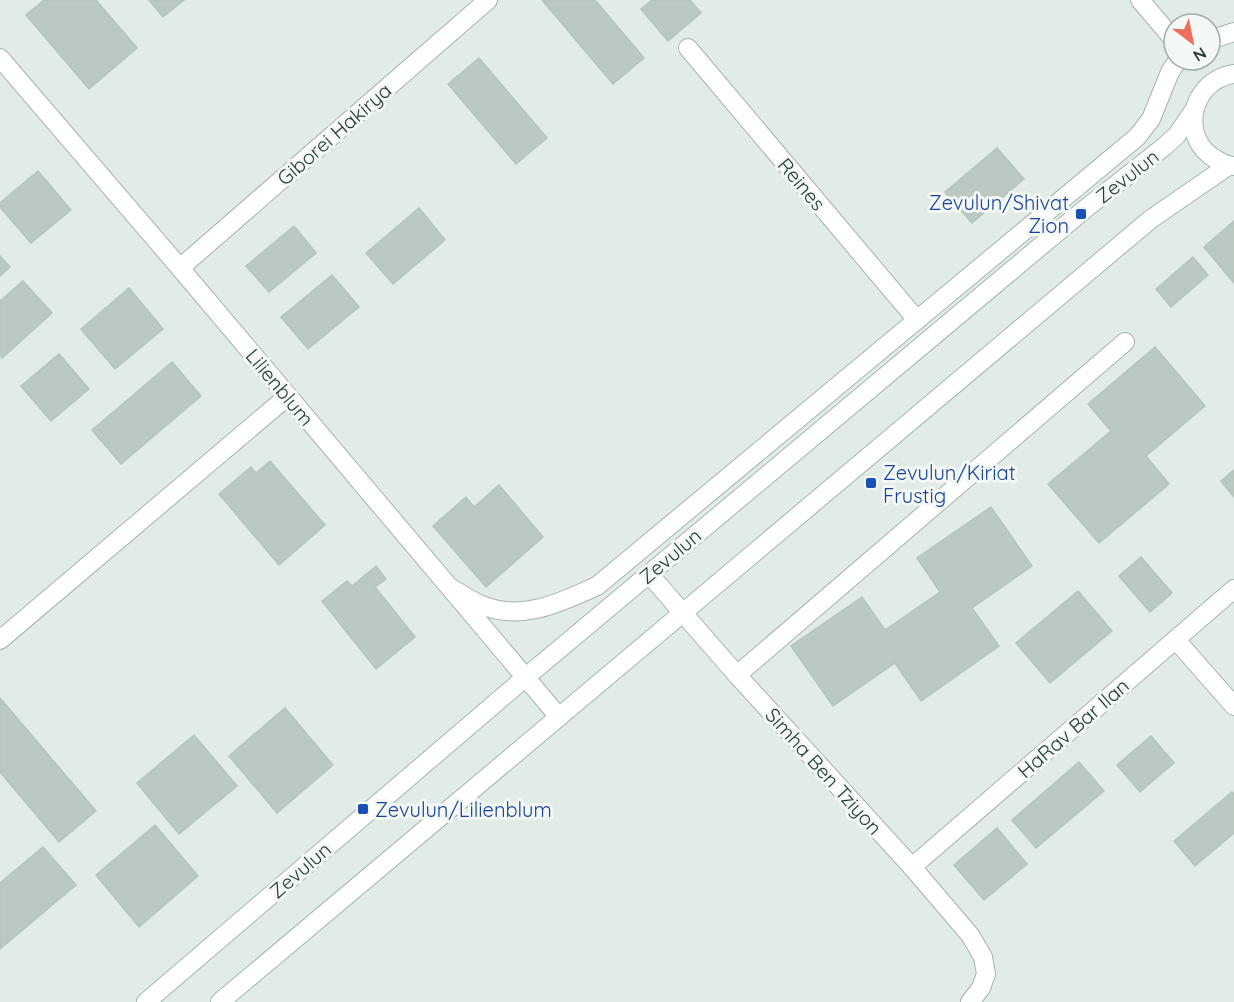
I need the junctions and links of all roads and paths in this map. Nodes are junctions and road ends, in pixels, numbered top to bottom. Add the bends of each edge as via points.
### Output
1 (488, 0) edge
2 (1140, 0) edge
3 (1162, 26) edge
4 (688, 48) dead end
5 (0, 58) edge
6 (1170, 72) edge
7 (1234, 74) edge
8 (1194, 110) junction
9 (1231, 166) edge
10 (180, 268) junction
11 (917, 320) junction
12 (1125, 342) dead end
13 (288, 396) junction
14 (649, 574) junction
15 (451, 588) junction
16 (1234, 590) edge
17 (682, 613) junction
18 (0, 640) edge
19 (1176, 640) junction
20 (737, 675) junction
21 (526, 677) junction
22 (1234, 706) edge
23 (559, 717) junction
24 (912, 867) junction
25 (146, 1002) edge
26 (220, 1002) edge
27 (970, 1002) edge

1 - 10 street, Giborei Hakirya
2 - 3 street
4 - 11 street, Reines
5 - 10 street, Lilienblum
6 - 11 street, Zevulun via 1151,119 1137,137
7 - 8 street, Zevulun via 1206,86
8 - 9 street via 1196,137 1208,155
8 - 14 street, Zevulun via 1166,147 1085,209
9 - 17 street via 1151,219
10 - 13 street, Lilienblum
11 - 15 street, Zevulun via 597,586 558,604 521,613 485,607
12 - 20 street
13 - 15 street, Lilienblum
13 - 18 street
14 - 17 street, Simha Ben Tziyon
14 - 21 street, Zevulun
15 - 21 street, Lilienblum
16 - 19 street, HaRav Bar Ilan
17 - 20 street, Simha Ben Tziyon
17 - 23 street
19 - 22 street
19 - 24 street, HaRav Bar Ilan
20 - 24 street, Simha Ben Tziyon
21 - 23 street, Lilienblum
21 - 25 street, Zevulun
23 - 26 street
24 - 27 street, Simha Ben Tziyon via 970,935 983,957 986,974

